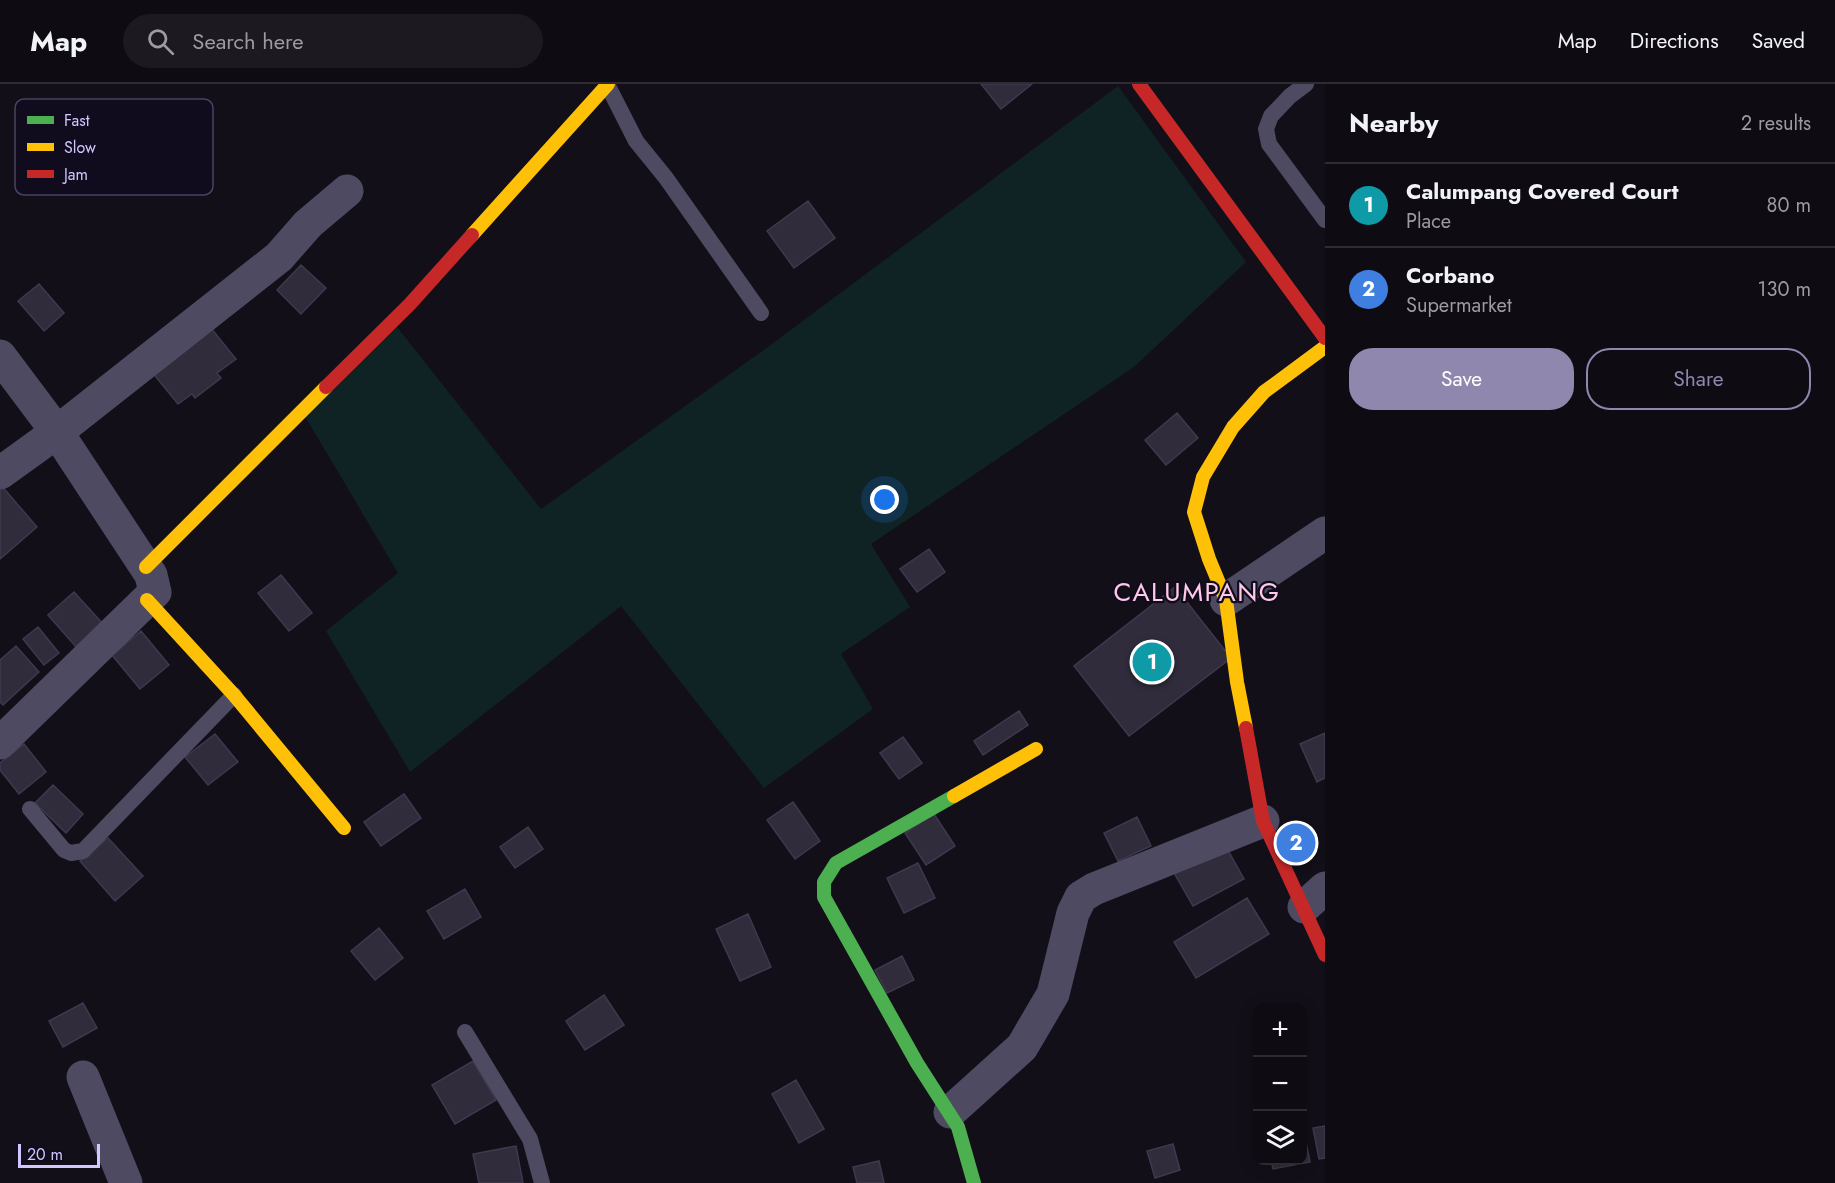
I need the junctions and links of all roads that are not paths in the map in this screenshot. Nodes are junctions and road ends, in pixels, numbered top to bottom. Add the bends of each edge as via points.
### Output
1 (1139, 84) edge
2 (1306, 84) edge
3 (608, 85) edge
4 (347, 191) dead end
5 (1325, 220) edge
6 (761, 314) dead end
7 (1325, 338) edge
8 (1325, 347) edge
9 (0, 356) edge
10 (57, 432) junction
11 (0, 473) edge
12 (1325, 533) edge
13 (146, 567) junction
14 (147, 600) junction
15 (1226, 600) junction
16 (234, 695) junction
17 (0, 743) edge
18 (1036, 749) dead end
19 (30, 809) dead end
20 (1263, 821) junction
21 (344, 828) dead end
22 (1314, 898) edge
23 (1325, 955) edge
24 (465, 1032) dead end
25 (83, 1077) dead end
26 (950, 1112) junction
27 (126, 1183) edge
28 (542, 1183) edge
29 (974, 1183) edge

1 - 7 street
2 - 5 lane via 1271,116 1266,129 1269,144
3 - 6 lane via 636,141
3 - 13 street via 410,304
4 - 10 street via 308,224 279,256
8 - 15 street via 1264,392 1233,427 1203,477 1194,512
9 - 10 street
10 - 11 street
10 - 13 street
12 - 15 street
13 - 14 street via 155,592
14 - 16 street
14 - 17 street
15 - 20 street
16 - 19 lane via 83,851 64,850
16 - 21 street
18 - 26 street via 836,863 824,882 824,897 917,1063
20 - 22 street
20 - 26 street via 1081,897 1073,913 1053,994 1022,1047
22 - 23 street
24 - 28 lane via 530,1139
25 - 27 street
26 - 29 street

